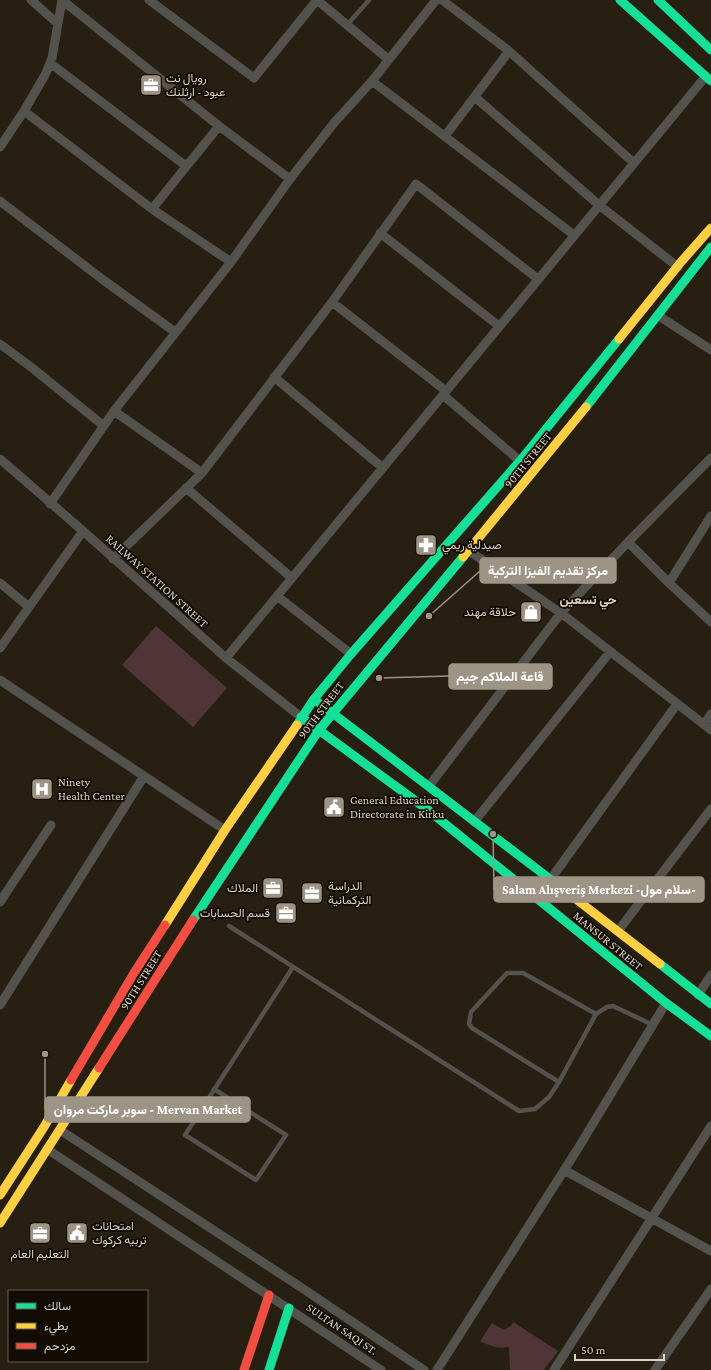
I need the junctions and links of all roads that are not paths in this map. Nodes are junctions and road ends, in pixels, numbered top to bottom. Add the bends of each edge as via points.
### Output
1 (31, 0) edge
2 (62, 0) edge
3 (149, 0) edge
4 (317, 0) edge
5 (370, 0) edge
6 (436, 0) edge
7 (442, 0) edge
8 (620, 0) edge
9 (658, 0) edge
10 (57, 23) junction
11 (347, 25) junction
12 (711, 50) edge
13 (509, 51) junction
14 (388, 59) junction
15 (50, 63) junction
16 (708, 78) edge
17 (372, 81) junction
18 (475, 97) junction
19 (24, 111) junction
20 (219, 126) junction
21 (445, 136) junction
22 (0, 147) edge
23 (634, 163) junction
24 (186, 166) junction
25 (290, 179) junction
26 (0, 201) edge
27 (599, 205) junction
28 (152, 209) junction
29 (711, 228) edge
30 (380, 233) junction
31 (574, 235) junction
32 (711, 247) edge
33 (230, 262) junction
34 (678, 267) junction
35 (538, 279) junction
36 (332, 302) junction
37 (659, 316) junction
38 (499, 326) junction
39 (175, 332) junction
40 (0, 344) edge
41 (711, 350) edge
42 (274, 377) junction
43 (444, 393) junction
44 (114, 411) junction
45 (104, 426) junction
46 (0, 459) edge
47 (520, 461) junction
48 (710, 462) edge
49 (383, 468) junction
50 (202, 473) junction
51 (186, 488) junction
52 (50, 504) junction
53 (711, 516) edge
54 (83, 531) junction
55 (628, 542) junction
56 (469, 551) junction
57 (113, 559) junction
58 (292, 578) junction
59 (0, 582) edge
60 (669, 583) junction
61 (278, 596) junction
62 (29, 607) junction
63 (561, 613) junction
64 (711, 622) edge
65 (0, 648) edge
66 (610, 652) junction
67 (351, 654) junction
68 (226, 658) junction
69 (0, 680) edge
70 (314, 699) junction
71 (677, 704) junction
72 (332, 713) junction
73 (711, 714) edge
74 (301, 717) junction
75 (707, 727) edge
76 (319, 730) junction
77 (144, 776) junction
78 (429, 786) junction
79 (711, 808) edge
80 (474, 822) junction
81 (51, 825) dead end
82 (225, 830) junction
83 (550, 880) junction
84 (0, 902) edge
85 (229, 926) dead end
86 (618, 931) junction
87 (293, 967) junction
88 (711, 975) edge
89 (698, 995) junction
90 (666, 1003) junction
91 (711, 1004) edge
92 (0, 1005) edge
93 (596, 1014) junction
94 (653, 1025) junction
95 (711, 1036) edge
96 (559, 1082) junction
97 (214, 1089) junction
98 (711, 1126) edge
99 (60, 1130) junction
100 (47, 1149) junction
101 (564, 1170) junction
102 (1, 1193) edge
103 (652, 1218) junction
104 (0, 1223) edge
105 (711, 1251) edge
106 (711, 1289) edge
107 (269, 1295) junction
108 (289, 1308) junction
109 (244, 1370) edge
110 (269, 1370) edge
111 (381, 1370) edge
112 (424, 1370) edge
113 (437, 1370) edge
114 (554, 1370) edge
115 (655, 1370) edge

1 - 10 street
2 - 10 street
2 - 20 street
3 - 4 street via 254,78
4 - 11 street
5 - 11 lane
6 - 14 street
7 - 13 street
8 - 16 main road
9 - 12 main road
10 - 15 street
11 - 14 street
13 - 18 street
13 - 23 street
14 - 17 street
15 - 19 street
15 - 24 street
16 - 23 street
17 - 21 street
17 - 25 street via 334,123
18 - 21 street
18 - 27 street
19 - 22 street
19 - 28 street
20 - 24 street
20 - 25 street
21 - 31 street
23 - 27 street
24 - 28 street
25 - 33 street
26 - 39 street
27 - 31 street
27 - 34 street
28 - 33 street
29 - 34 main road, 90TH STREET
30 - 35 street via 416,184
30 - 36 street
30 - 38 street
31 - 35 street
32 - 37 main road, 90TH STREET
33 - 39 street
34 - 47 main road, 90TH STREET
35 - 38 street
36 - 42 street
36 - 43 street
37 - 41 street
37 - 56 main road, 90TH STREET
38 - 43 street
39 - 44 street
40 - 45 street
42 - 49 street
42 - 50 street
43 - 47 street
43 - 49 street
44 - 45 street
44 - 50 street
45 - 52 street
46 - 52 street, RAILWAY STATION STREET
47 - 67 main road, 90TH STREET
48 - 55 street
49 - 58 street
50 - 51 street
51 - 57 street
51 - 58 street
52 - 54 street, RAILWAY STATION STREET
53 - 60 street
54 - 57 street, RAILWAY STATION STREET
54 - 62 street
55 - 60 street
55 - 63 street
56 - 63 street
56 - 72 main road, 90TH STREET
57 - 68 street, RAILWAY STATION STREET
58 - 61 street
59 - 62 street
60 - 64 street
61 - 67 street
61 - 68 street
62 - 65 street
63 - 66 street
63 - 78 street
66 - 71 street
66 - 80 street
67 - 70 main road, 90TH STREET
68 - 74 street, RAILWAY STATION STREET
69 - 77 street
70 - 72 main road, MANSUR STREET
70 - 74 main road, 90TH STREET
71 - 75 street
71 - 83 street
72 - 76 main road, 90TH STREET
72 - 78 main road, MANSUR STREET
73 - 75 street
74 - 76 main road, MANSUR STREET
74 - 82 main road, 90TH STREET
76 - 90 main road, MANSUR STREET via 428,810
76 - 99 main road, 90TH STREET via 195,916
77 - 82 street
77 - 92 street
78 - 80 main road, MANSUR STREET
79 - 86 street
80 - 83 main road, MANSUR STREET
81 - 84 street
82 - 102 main road, 90TH STREET via 134,973 44,1126
83 - 86 main road, MANSUR STREET
85 - 87 lane
86 - 89 main road, MANSUR STREET
87 - 96 lane via 519,1111 535,1109 549,1097
87 - 97 lane
88 - 89 street
89 - 91 main road, MANSUR STREET
90 - 94 street
90 - 95 main road, MANSUR STREET
93 - 94 lane via 606,1007 614,1006
93 - 96 lane
93 - 96 lane via 523,973 507,973 471,1012 469,1024 472,1028
94 - 101 street
97 - 97 lane via 286,1135 256,1180 185,1135
98 - 103 street
99 - 100 main road, 90TH STREET
99 - 112 street
100 - 104 main road, 90TH STREET
100 - 107 street, SULTAN SAQI ST.
101 - 103 street
101 - 113 street
103 - 105 street
103 - 114 street
106 - 115 street
107 - 108 street, SULTAN SAQI ST.
107 - 109 main road
108 - 110 main road
108 - 111 street, SULTAN SAQI ST.

